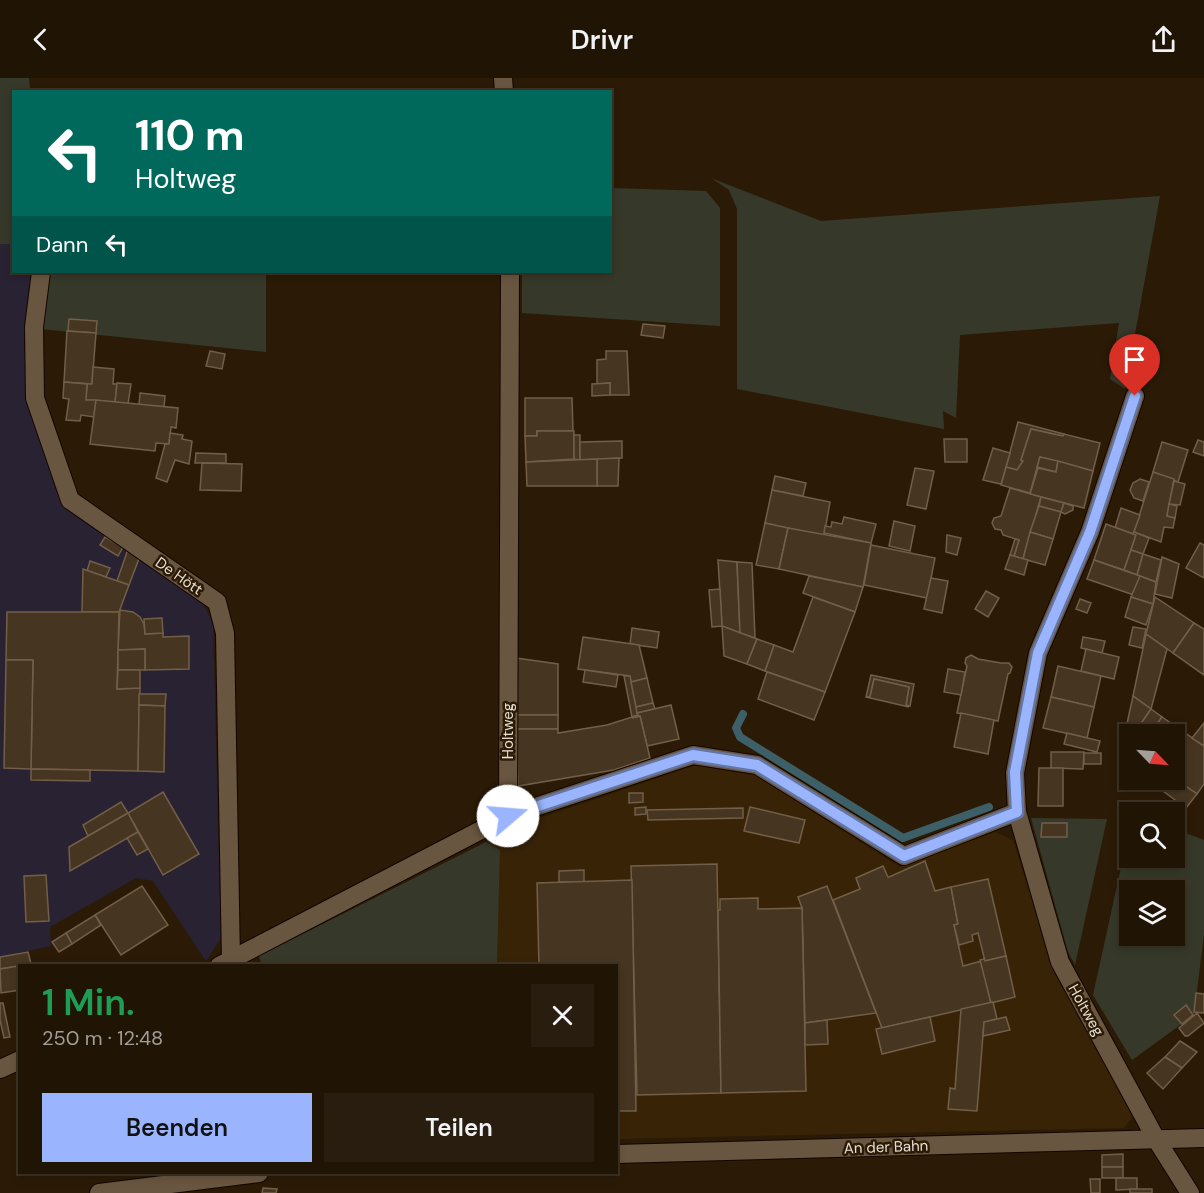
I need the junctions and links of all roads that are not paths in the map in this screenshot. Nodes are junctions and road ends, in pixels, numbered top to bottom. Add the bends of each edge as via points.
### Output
1 (41, 273) edge
2 (510, 273) edge
3 (1135, 396) dead end
4 (1017, 812) junction
5 (508, 816) junction
6 (225, 963) edge
7 (18, 1061) edge
8 (0, 1069) edge
9 (1204, 1138) edge
10 (1156, 1139) junction
11 (618, 1154) edge
12 (251, 1174) edge
13 (99, 1193) edge
14 (1190, 1193) edge

1 - 6 street, De Hött via 34,327 35,398 70,500 216,602 225,633
2 - 5 street, Holtweg
3 - 4 street, Holtweg via 1090,532 1038,653 1015,772
4 - 5 street via 904,856 757,765 693,755
4 - 10 street, Holtweg via 1060,962
5 - 6 street, De Hött
7 - 8 street
9 - 10 street, An der Bahn
10 - 11 street, An der Bahn
10 - 14 street, Holtweg
12 - 13 street

